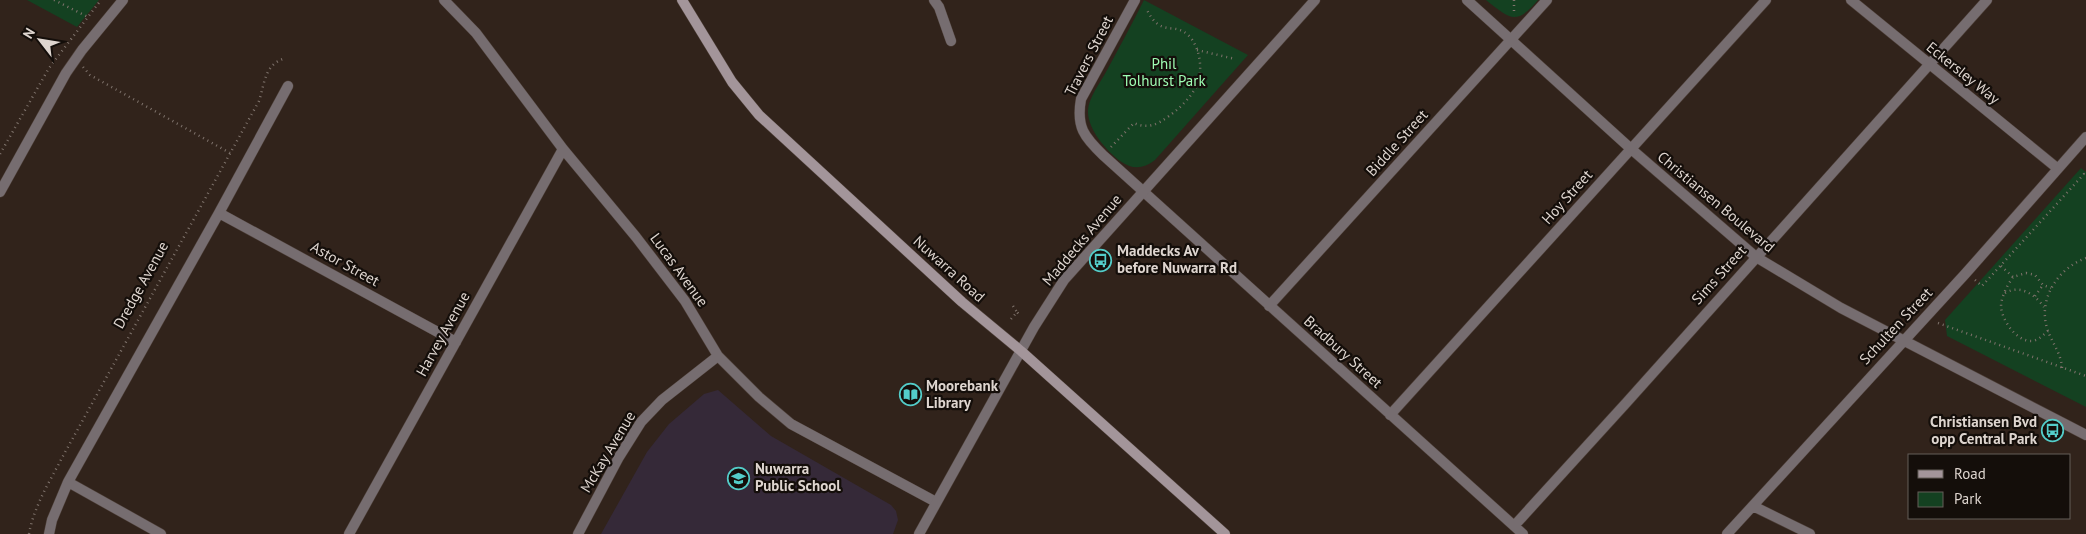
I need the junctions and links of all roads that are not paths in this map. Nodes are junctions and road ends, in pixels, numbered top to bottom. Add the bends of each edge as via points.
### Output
1 (123, 0) edge
2 (444, 0) edge
3 (682, 0) edge
4 (934, 0) edge
5 (1135, 0) edge
6 (1315, 0) edge
7 (1466, 0) edge
8 (1547, 0) edge
9 (1766, 0) edge
10 (1851, 0) edge
11 (1987, 0) edge
12 (1511, 40) junction
13 (951, 41) dead end
14 (1929, 65) junction
15 (288, 86) dead end
16 (2086, 136) edge
17 (1630, 148) junction
18 (563, 149) junction
19 (2057, 168) junction
20 (0, 192) edge
21 (1143, 192) junction
22 (219, 213) junction
23 (1756, 257) junction
24 (1269, 306) junction
25 (1902, 341) junction
26 (456, 342) junction
27 (1021, 351) junction
28 (718, 356) junction
29 (1390, 415) junction
30 (2086, 435) edge
31 (68, 482) junction
32 (936, 502) junction
33 (1753, 506) junction
34 (1514, 526) junction
35 (49, 534) edge
36 (161, 534) edge
37 (349, 534) edge
38 (578, 534) edge
39 (919, 534) edge
40 (1225, 534) edge
41 (1523, 534) edge
42 (1727, 534) edge
43 (1810, 534) edge

1 - 20 street via 76,59
2 - 18 street, Lucas Avenue via 476,33
3 - 27 main road, Nuwarra Road via 732,82 759,115 962,302
4 - 13 street
5 - 21 street, Travers Street via 1081,99 1079,112 1085,136
6 - 21 street, Maddecks Avenue
7 - 12 street, Christiansen Boulevard
8 - 12 street, Biddle Street
9 - 17 street, Hoy Street
10 - 14 street, Eckersley Way
11 - 14 street, Sims Street
12 - 17 street, Christiansen Boulevard
12 - 24 street, Biddle Street
14 - 19 street, Eckersley Way
14 - 23 street, Sims Street
15 - 22 street
16 - 19 street, Schulten Street
17 - 23 street, Christiansen Boulevard
17 - 29 street, Hoy Street
18 - 26 street, Harvey Avenue
18 - 28 street, Lucas Avenue via 685,301
19 - 25 street, Schulten Street
21 - 24 street, Bradbury Street
21 - 27 street, Maddecks Avenue via 1064,280
22 - 26 street, Astor Street
22 - 31 street
23 - 25 street, Christiansen Boulevard
23 - 34 street, Sims Street
24 - 29 street, Bradbury Street
25 - 30 street, Christiansen Boulevard
25 - 33 street, Schulten Street
26 - 37 street, Harvey Avenue
27 - 32 street, Maddecks Avenue
27 - 40 main road, Nuwarra Road
28 - 32 street, Lucas Avenue via 759,398 792,424
28 - 38 street, McKay Avenue via 662,400 641,422
29 - 34 street, Bradbury Street
31 - 35 street
31 - 36 street
32 - 39 street, Maddecks Avenue
33 - 42 street, Schulten Street
33 - 43 street
34 - 41 street, Bradbury Street

